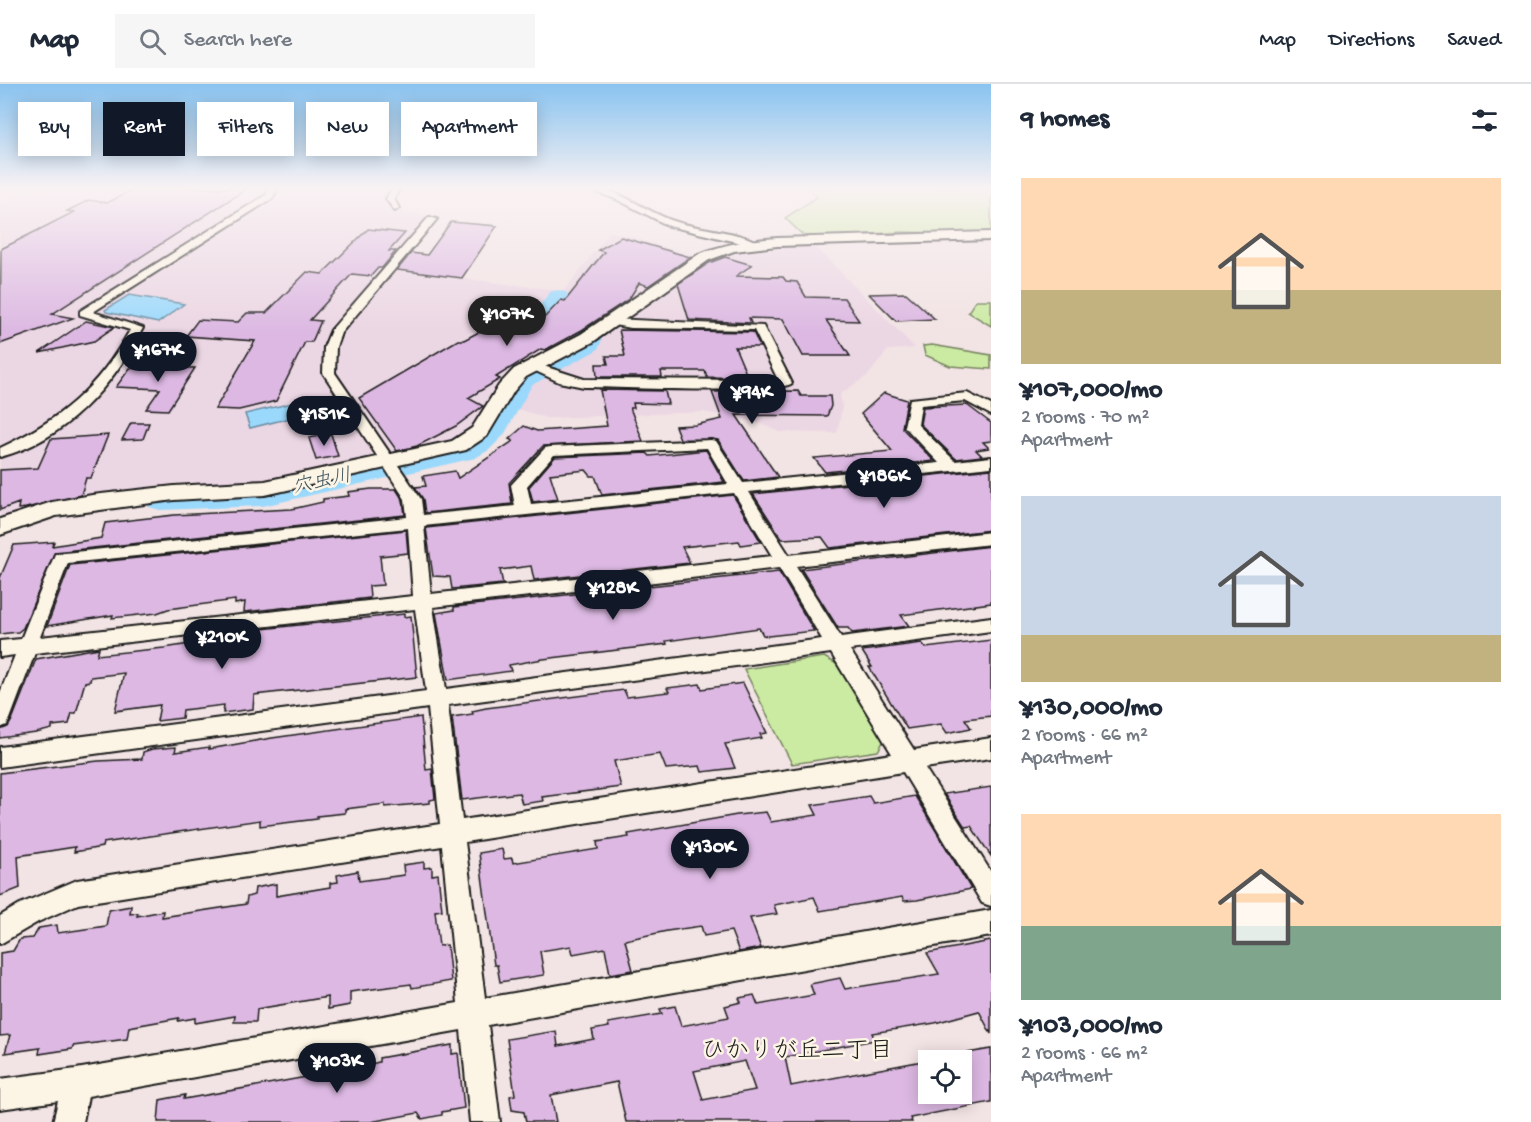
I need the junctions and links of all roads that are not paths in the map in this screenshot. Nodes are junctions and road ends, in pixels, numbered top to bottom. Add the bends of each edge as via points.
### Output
1 (205, 236) edge
2 (417, 236) edge
3 (725, 236) edge
4 (896, 236) edge
5 (753, 243) junction
6 (612, 322) junction
7 (531, 366) junction
8 (989, 408) edge
9 (0, 453) edge
10 (388, 461) junction
11 (991, 462) edge
12 (951, 466) junction
13 (739, 488) junction
14 (524, 510) junction
15 (416, 521) junction
16 (0, 527) edge
17 (991, 538) edge
18 (784, 561) junction
19 (423, 602) junction
20 (991, 624) edge
21 (836, 644) junction
22 (28, 646) junction
23 (0, 649) edge
24 (437, 698) junction
25 (0, 719) edge
26 (991, 748) edge
27 (0, 757) edge
28 (908, 759) junction
29 (452, 832) junction
30 (991, 894) edge
31 (991, 923) edge
32 (0, 931) edge
33 (472, 1014) junction
34 (76, 1084) junction
35 (0, 1094) edge
36 (68, 1122) edge
37 (485, 1122) edge

1 - 9 street via 84,313 137,328 110,371 69,414 43,433
2 - 10 street via 335,332 330,347 329,373
3 - 5 street
4 - 5 street
5 - 6 street via 704,257
6 - 7 street
6 - 7 street via 759,328 786,383 584,382
7 - 10 street via 506,389 472,440
8 - 12 street via 967,397 915,402 911,426
10 - 15 street via 413,499
10 - 16 street via 265,488 92,502 52,509
11 - 12 street
12 - 13 street
13 - 14 street
13 - 14 street via 711,444 550,451 519,485
13 - 18 street
14 - 15 street
15 - 19 street
15 - 22 street via 62,558
17 - 18 street
18 - 19 street
18 - 21 street
19 - 22 street
19 - 24 street
20 - 21 street
21 - 24 street
21 - 28 street
22 - 23 street
22 - 25 street
24 - 27 street
24 - 29 street
26 - 28 street
28 - 29 street
28 - 30 street
29 - 32 street via 77,892
29 - 33 street
31 - 33 street
33 - 34 street
33 - 37 street
34 - 35 street
34 - 36 street

